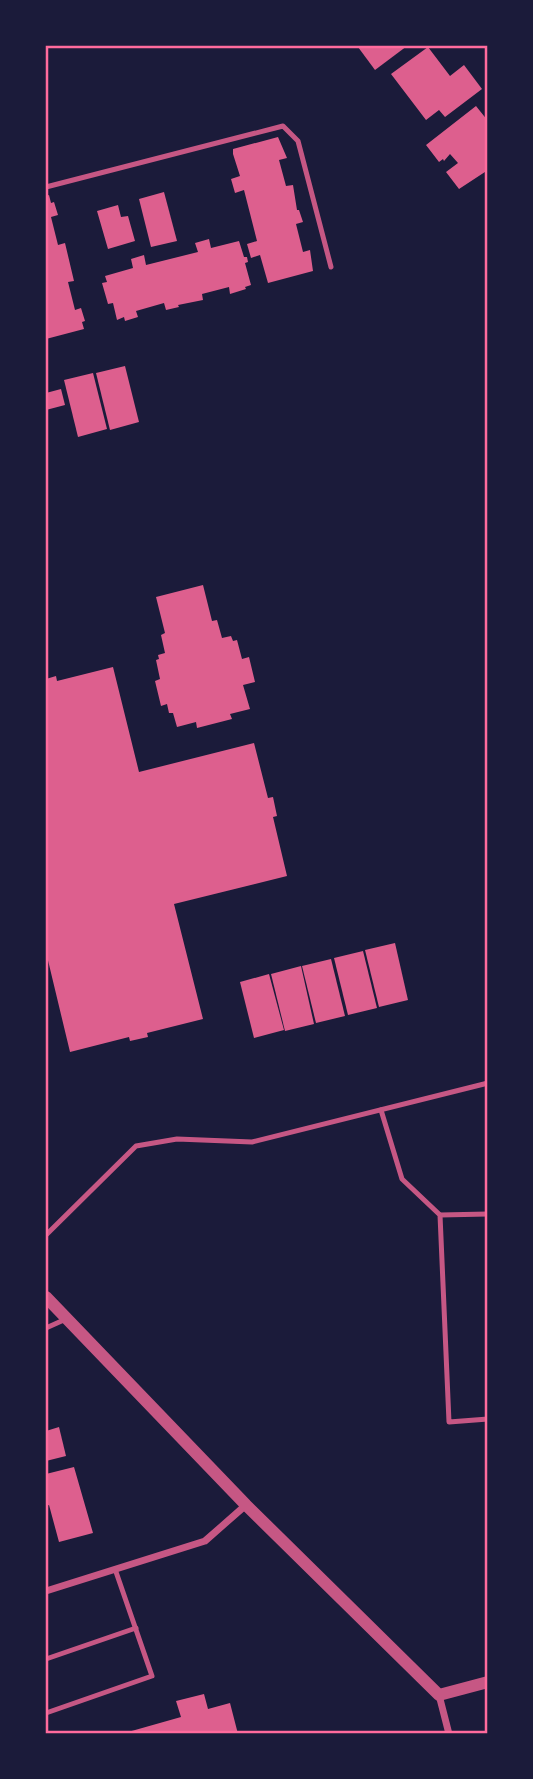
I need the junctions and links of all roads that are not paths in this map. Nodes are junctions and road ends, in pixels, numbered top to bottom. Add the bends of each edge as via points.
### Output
1 (46, 187) edge
2 (331, 267) dead end
3 (488, 1083) edge
4 (381, 1110) junction
5 (488, 1214) edge
6 (440, 1215) junction
7 (46, 1235) edge
8 (46, 1297) edge
9 (66, 1319) junction
10 (46, 1328) edge
11 (488, 1419) edge
12 (246, 1505) junction
13 (116, 1569) junction
14 (46, 1591) edge
15 (135, 1628) junction
16 (46, 1659) edge
17 (488, 1682) edge
18 (439, 1695) junction
19 (46, 1713) edge
20 (449, 1734) edge

1 - 2 lane via 284,126 298,141
3 - 4 lane
4 - 6 lane via 402,1179
4 - 7 lane via 252,1142 177,1139 136,1146
5 - 6 lane
6 - 11 lane via 449,1422
8 - 9 street
9 - 10 lane
9 - 12 street
12 - 13 street via 205,1541
12 - 18 street
13 - 14 street
13 - 15 lane
15 - 16 lane
15 - 19 lane via 152,1676
17 - 18 street
18 - 20 street

